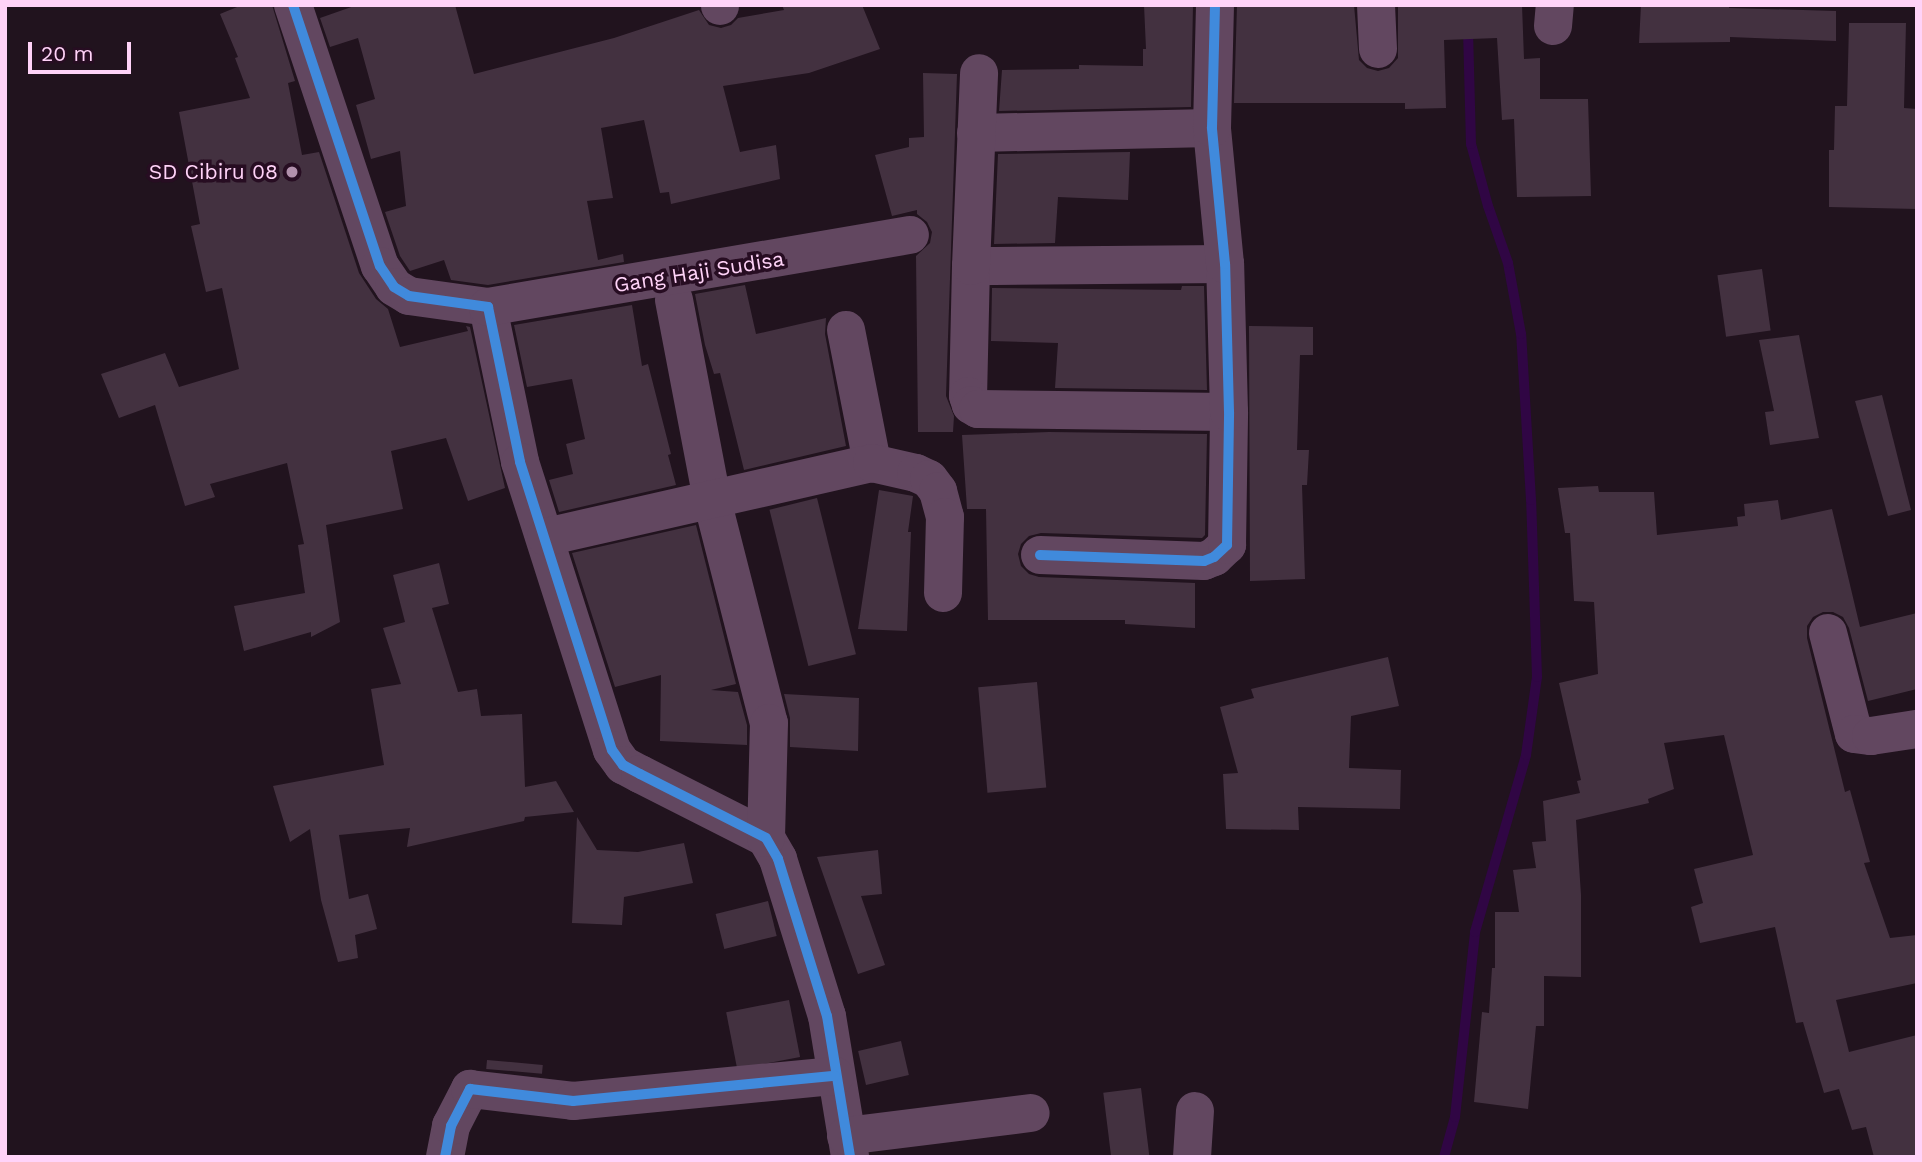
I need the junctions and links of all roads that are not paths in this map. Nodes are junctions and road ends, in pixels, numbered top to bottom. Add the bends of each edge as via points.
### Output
1 (293, 5) edge
2 (1215, 5) edge
3 (1376, 5) edge
4 (1378, 49) dead end
5 (979, 73) dead end
6 (1212, 128) junction
7 (976, 133) junction
8 (910, 235) dead end
9 (1225, 264) junction
10 (971, 266) junction
11 (674, 300) dead end
12 (488, 307) junction
13 (846, 330) dead end
14 (1229, 412) junction
15 (872, 463) junction
16 (712, 500) junction
17 (546, 537) junction
18 (1040, 555) dead end
19 (943, 593) dead end
20 (1828, 633) dead end
21 (1917, 729) edge
22 (766, 838) junction
23 (835, 1076) junction
24 (1195, 1111) dead end
25 (1031, 1114) dead end
26 (848, 1146) edge
27 (444, 1157) edge
28 (1192, 1157) edge

1 - 12 street, Gang Haji Sudisa via 387,277 409,296
2 - 6 street
3 - 4 street
5 - 7 street
6 - 7 street
6 - 9 street
7 - 10 street
8 - 12 street, Gang Haji Sudisa
9 - 10 street
9 - 14 street
10 - 14 street via 968,396 973,407
11 - 16 street
12 - 17 street via 520,462
13 - 15 street
14 - 18 street via 1227,545 1222,551 1204,561
15 - 16 street
15 - 19 street via 916,472 938,491 946,517
16 - 17 street
16 - 22 street via 769,723
17 - 22 street via 612,750 623,765
20 - 21 street via 1854,734
22 - 23 street via 814,968 827,1016
23 - 26 street
23 - 27 street via 573,1101 470,1089 451,1126
24 - 28 street
25 - 26 street

